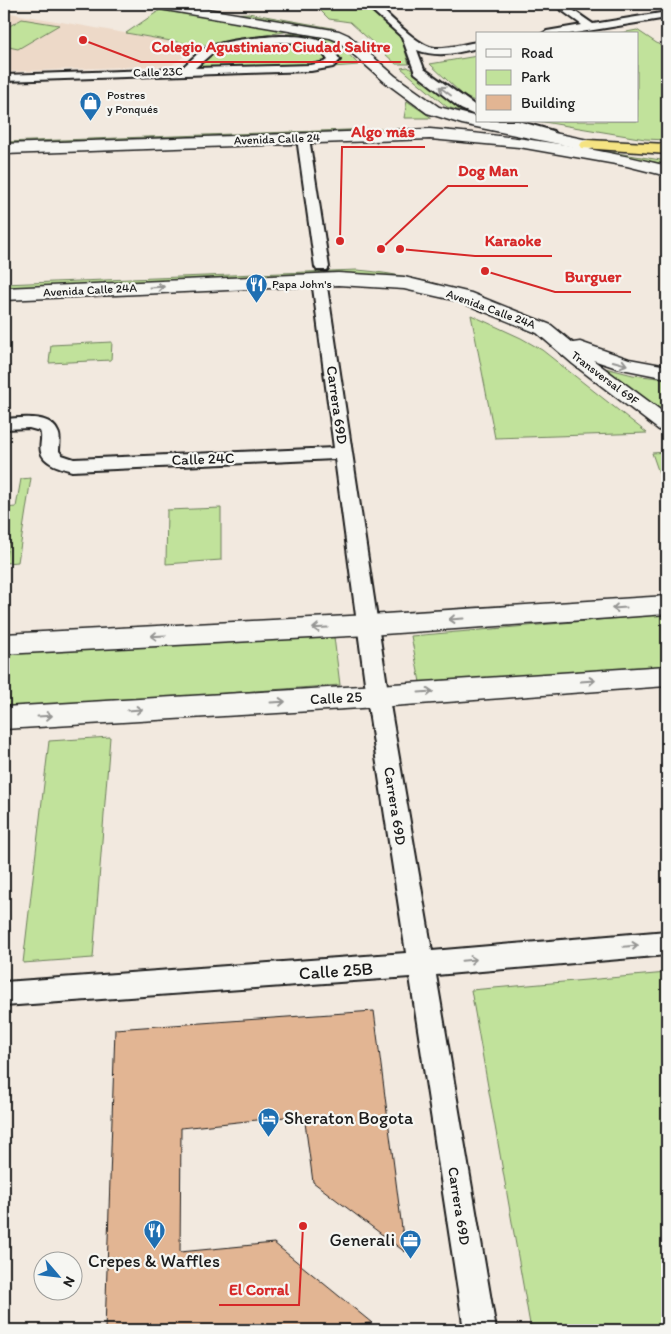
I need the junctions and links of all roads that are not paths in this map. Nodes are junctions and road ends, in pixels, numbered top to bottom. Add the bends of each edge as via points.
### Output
1 (154, 4) edge
2 (370, 4) edge
3 (558, 4) edge
4 (206, 8) edge
5 (667, 15) edge
6 (667, 22) edge
7 (591, 30) edge
8 (569, 32) edge
9 (407, 36) junction
10 (476, 45) edge
11 (476, 51) edge
12 (417, 66) junction
13 (185, 71) junction
14 (4, 78) edge
15 (410, 92) junction
16 (476, 112) edge
17 (476, 121) edge
18 (479, 122) edge
19 (508, 122) edge
20 (303, 138) junction
21 (4, 139) edge
22 (588, 145) junction
23 (4, 149) edge
24 (667, 149) edge
25 (667, 158) edge
26 (667, 171) edge
27 (321, 273) junction
28 (4, 280) edge
29 (4, 294) edge
30 (544, 329) junction
31 (667, 372) edge
32 (4, 424) edge
33 (667, 425) edge
34 (344, 453) junction
35 (667, 605) edge
36 (369, 625) junction
37 (4, 644) edge
38 (667, 676) edge
39 (378, 696) junction
40 (4, 718) edge
41 (667, 943) edge
42 (420, 964) junction
43 (4, 994) edge
44 (480, 1330) edge

1 - 4 main road
2 - 9 street
3 - 7 street
4 - 15 main road via 338,35
4 - 15 main road via 344,28 398,75
5 - 7 street
6 - 7 street
7 - 8 street
9 - 10 street via 421,48 430,50
9 - 12 street
11 - 12 street via 430,58
16 -> 12 street via 434,83
13 - 13 street, Calle 23C via 215,49 285,38 307,40 324,47 334,60 329,65 311,68
13 - 14 street, Calle 23C
15 - 17 main road via 433,110
18 - 22 main road
19 - 22 street
20 - 23 main road, Avenida Calle 24
20 - 26 main road, Avenida Calle 24 via 470,136 596,155
20 - 27 street, Carrera 69D
21 - 22 main road, Avenida Calle 24 via 418,125 499,131
22 - 24 highway
22 - 25 main road, Avenida Calle 24
27 - 28 main road, Avenida Calle 24A
29 -> 27 main road, Avenida Calle 24A
27 - 30 main road, Avenida Calle 24A via 435,289
27 - 34 street, Carrera 69D
30 -> 31 main road via 610,360
30 - 33 main road, Transversal 69F
32 - 34 street, Calle 24C via 44,426 51,435 50,452 56,460 72,465
34 - 36 street, Carrera 69D
35 -> 36 main road
36 -> 37 main road
36 - 39 street, Carrera 69D
39 -> 38 main road, Calle 25
40 -> 39 main road, Calle 25
39 - 42 street, Carrera 69D
42 -> 41 street, Calle 25B
42 - 43 street, Calle 25B
42 - 44 street, Carrera 69D

